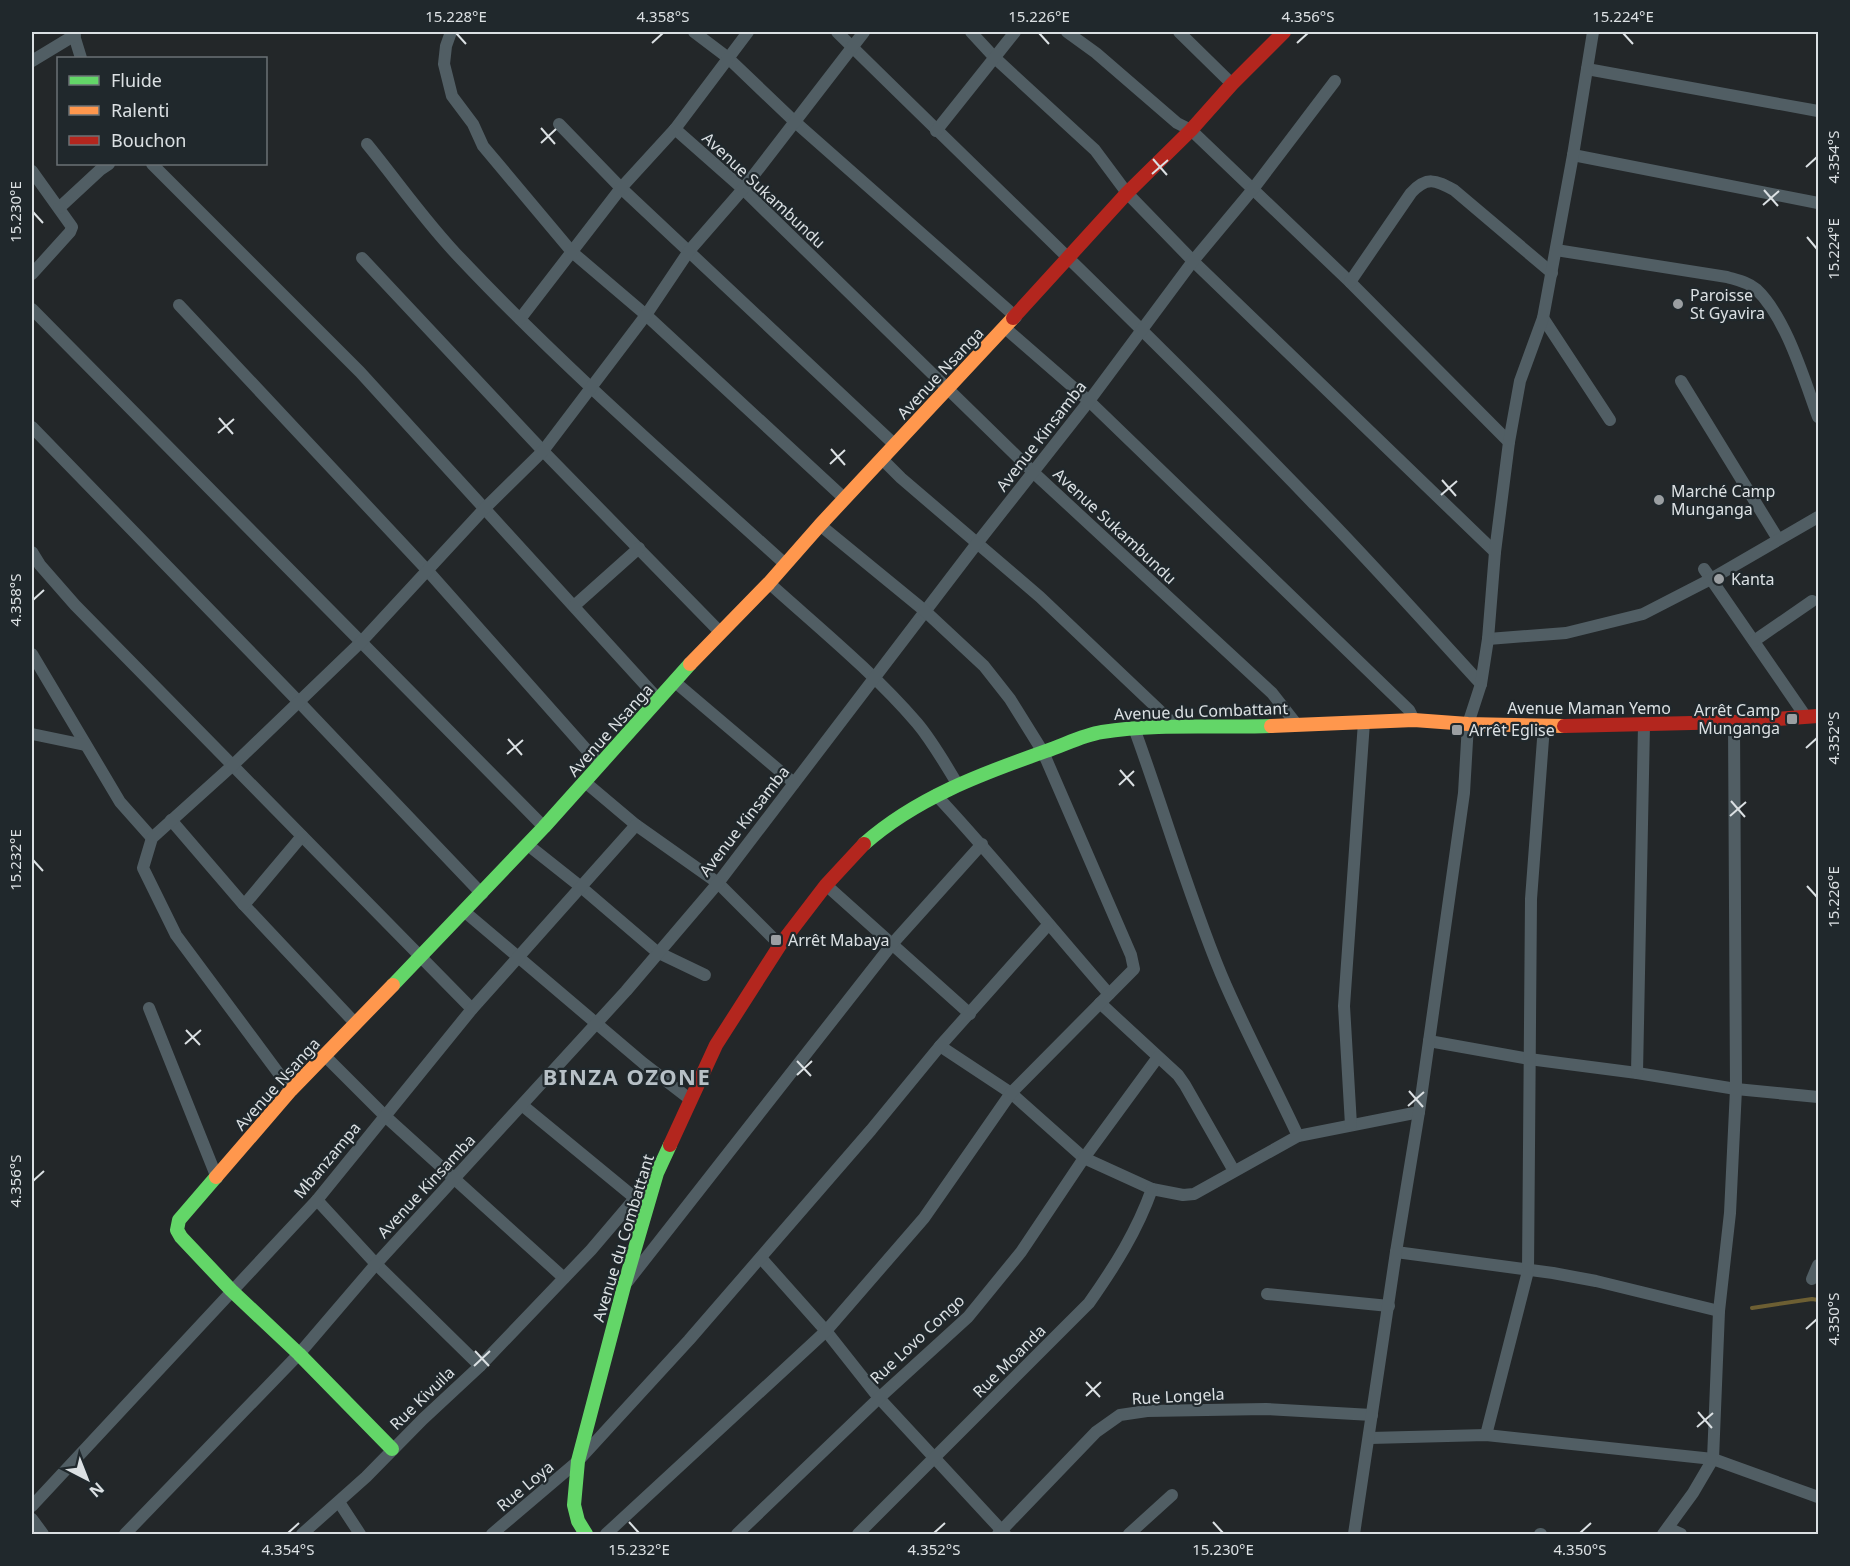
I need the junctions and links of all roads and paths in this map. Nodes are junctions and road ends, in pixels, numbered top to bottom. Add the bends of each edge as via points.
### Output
1 (451, 32) edge
2 (694, 32) edge
3 (748, 32) edge
4 (837, 32) edge
5 (864, 32) edge
6 (971, 32) edge
7 (1015, 32) edge
8 (1067, 32) edge
9 (1179, 32) edge
10 (1284, 32) edge
11 (1593, 32) edge
12 (74, 33) edge
13 (852, 46) junction
14 (81, 57) edge
15 (727, 57) junction
16 (995, 58) junction
17 (32, 61) edge
18 (1587, 69) junction
19 (1335, 81) dead end
20 (1232, 84) junction
21 (1818, 111) edge
22 (794, 121) junction
23 (559, 124) dead end
24 (675, 129) junction
25 (1191, 130) junction
26 (936, 131) junction
27 (367, 144) dead end
28 (1573, 154) junction
29 (108, 165) edge
30 (153, 165) edge
31 (32, 171) edge
32 (621, 188) junction
33 (743, 189) junction
34 (1253, 189) junction
35 (1127, 193) junction
36 (1818, 203) edge
37 (59, 208) junction
38 (1556, 250) junction
39 (690, 251) junction
40 (572, 252) junction
41 (362, 258) dead end
42 (1070, 258) junction
43 (1193, 261) junction
44 (1552, 273) junction
45 (32, 274) edge
46 (1350, 282) junction
47 (179, 305) dead end
48 (32, 309) edge
49 (646, 315) junction
50 (1016, 316) junction
51 (1543, 318) junction
52 (520, 319) junction
53 (1005, 328) junction
54 (1142, 331) junction
55 (1681, 381) dead end
56 (592, 388) junction
57 (947, 390) junction
58 (1089, 401) junction
59 (1818, 417) edge
60 (1610, 420) dead end
61 (32, 427) edge
62 (1509, 442) junction
63 (895, 445) junction
64 (543, 451) junction
65 (882, 459) junction
66 (1034, 473) junction
67 (845, 499) junction
68 (485, 508) junction
69 (1818, 517) edge
70 (820, 525) junction
71 (1778, 539) junction
72 (978, 542) junction
73 (639, 548) junction
74 (32, 552) edge
75 (1495, 552) junction
76 (785, 564) junction
77 (427, 570) junction
78 (1708, 574) junction
79 (769, 583) junction
80 (1812, 601) dead end
81 (574, 606) junction
82 (925, 612) junction
83 (720, 632) junction
84 (1488, 639) junction
85 (362, 641) junction
86 (1754, 641) junction
87 (32, 654) edge
88 (874, 677) junction
89 (675, 682) junction
90 (1481, 684) junction
91 (659, 700) junction
92 (299, 702) junction
93 (1812, 716) edge
94 (1414, 720) junction
95 (1364, 722) junction
96 (1734, 722) junction
97 (1468, 724) junction
98 (1298, 725) junction
99 (1644, 725) junction
100 (1544, 726) junction
101 (1177, 727) junction
102 (1134, 728) junction
103 (32, 734) edge
104 (85, 745) junction
105 (1042, 752) junction
106 (232, 765) junction
107 (600, 765) junction
108 (585, 782) junction
109 (794, 783) junction
110 (958, 785) junction
111 (936, 795) junction
112 (171, 820) junction
113 (636, 825) junction
114 (544, 827) junction
115 (302, 836) junction
116 (152, 838) junction
117 (982, 844) junction
118 (528, 845) junction
119 (717, 884) junction
120 (826, 885) junction
121 (581, 887) junction
122 (482, 894) junction
123 (244, 905) junction
124 (465, 912) junction
125 (1048, 925) junction
126 (892, 943) junction
127 (780, 945) junction
128 (657, 952) junction
129 (420, 956) junction
130 (519, 958) junction
131 (705, 975) dead end
132 (1105, 998) junction
133 (149, 1008) dead end
134 (472, 1009) junction
135 (970, 1014) junction
136 (355, 1023) junction
137 (596, 1023) junction
138 (1429, 1041) junction
139 (940, 1046) junction
140 (325, 1056) junction
141 (1158, 1057) junction
142 (1529, 1059) junction
143 (1637, 1072) junction
144 (1736, 1089) junction
145 (291, 1090) junction
146 (1011, 1093) junction
147 (1818, 1097) edge
148 (691, 1100) junction
149 (522, 1105) junction
150 (1419, 1112) junction
151 (385, 1116) junction
152 (1352, 1125) junction
153 (1298, 1136) junction
154 (1084, 1158) junction
155 (1234, 1171) junction
156 (657, 1173) junction
157 (217, 1178) junction
158 (454, 1180) junction
159 (1152, 1189) junction
160 (635, 1198) junction
161 (316, 1200) junction
162 (1396, 1252) junction
163 (761, 1258) junction
164 (376, 1264) junction
165 (1818, 1265) edge
166 (1528, 1271) junction
167 (564, 1278) junction
168 (1812, 1279) dead end
169 (624, 1286) junction
170 (231, 1290) junction
171 (1267, 1293) dead end
172 (1389, 1306) junction
173 (1720, 1308) junction
174 (826, 1330) junction
175 (299, 1354) junction
176 (480, 1366) junction
177 (879, 1398) junction
178 (1372, 1415) junction
179 (1486, 1435) junction
180 (1370, 1438) junction
181 (392, 1449) junction
182 (935, 1459) junction
183 (1713, 1459) junction
184 (578, 1461) junction
185 (1172, 1495) dead end
186 (1818, 1497) edge
187 (339, 1502) junction
188 (32, 1506) edge
189 (32, 1519) edge
190 (1665, 1531) edge
191 (1002, 1533) edge
192 (43, 1534) edge
193 (125, 1534) edge
194 (302, 1534) edge
195 (360, 1534) edge
196 (492, 1534) edge
197 (586, 1534) edge
198 (606, 1534) edge
199 (737, 1534) edge
200 (858, 1534) edge
201 (1129, 1534) edge
202 (1354, 1534) edge
203 (1682, 1534) edge

1 - 40 street via 444,64 452,96 473,124 483,146
2 - 15 street
3 - 15 street
4 - 13 street
5 - 13 street
6 - 16 street
7 - 16 street
8 - 25 street via 1177,123
9 - 20 street
10 - 20 street, Avenue Nsanga
11 - 18 street
12 - 14 street
12 - 17 street
13 - 22 street
13 - 26 street
15 - 22 street
15 - 24 street
16 - 26 street
16 - 35 street via 1095,150
18 - 21 street
18 - 28 street
19 - 34 street, Avenue Kinsamba
20 - 25 street, Avenue Nsanga
22 - 33 street
22 - 50 street
23 - 32 street
24 - 32 street
24 - 33 street, Avenue Sukambundu
25 - 34 street
25 - 35 street, Avenue Nsanga
26 - 42 street
27 - 52 street via 459,258
28 - 36 street
28 - 38 street
29 - 37 street
30 - 68 street via 360,372
31 - 37 street
32 - 39 street
32 - 40 street
33 - 39 street
33 - 57 street, Avenue Sukambundu
34 - 43 street, Avenue Kinsamba
34 - 46 street
35 - 42 street, Avenue Nsanga
35 - 43 street
37 - 45 street via 70,221 70,232
38 - 44 street
38 - 59 street via 1741,280 1755,288 1778,319
39 - 49 street
39 - 63 street
40 - 49 street
40 - 52 street
41 - 64 street
42 - 50 street, Avenue Nsanga
42 - 54 street
43 - 54 street, Avenue Kinsamba
43 - 75 street
44 - 46 street via 1454,190 1430,180 1411,193
44 - 51 street
46 - 62 street
47 - 77 street
48 - 85 street
49 - 56 street
49 - 67 street
50 - 53 street, Avenue Nsanga
51 - 60 street
51 - 62 street via 1520,381
52 - 56 street
53 - 57 street, Avenue Nsanga
53 - 58 street
54 - 58 street, Avenue Kinsamba
54 - 90 street via 1313,502
55 - 71 street
56 - 64 street
56 - 76 street
57 - 63 street, Avenue Nsanga
57 - 66 street, Avenue Sukambundu
58 - 66 street, Avenue Kinsamba
58 - 94 street via 1409,710
61 - 92 street
62 - 75 street
63 - 65 street, Avenue Nsanga
64 - 68 street
64 - 73 street
65 - 67 street, Avenue Nsanga
65 - 72 street
66 - 72 street, Avenue Kinsamba
66 - 98 street, Avenue Sukambundu via 1272,693
67 - 70 street, Avenue Nsanga
68 - 77 street
68 - 81 street
69 - 71 street
70 - 76 street, Avenue Nsanga
70 - 82 street
71 - 78 street
72 - 82 street, Avenue Kinsamba
72 - 101 street
73 - 81 street
73 - 83 street
74 - 106 street via 75,606
75 - 84 street
76 - 79 street, Avenue Nsanga
77 - 85 street
77 - 107 street
78 - 84 street via 1643,614 1566,633
78 - 86 street
79 - 83 street, Avenue Nsanga
79 - 88 street
80 - 86 street
81 - 91 street
82 - 88 street, Avenue Kinsamba
82 - 105 street via 984,666 1010,699
83 - 89 street, Avenue Nsanga
84 - 90 street
85 - 92 street
85 - 114 street
86 - 93 street
87 - 104 street
88 - 109 street, Avenue Kinsamba
88 - 110 street via 918,724
89 - 91 street, Avenue Nsanga
89 - 109 street
90 - 97 street
91 - 107 street, Avenue Nsanga
92 - 106 street
92 - 122 street
93 - 96 street, Avenue Maman Yemo
94 - 95 street, Avenue du Combattant
94 - 97 street, Avenue du Combattant
95 - 98 street, Avenue du Combattant
95 - 152 street via 1344,1006
96 - 99 street, Avenue Maman Yemo
96 - 144 street
97 - 100 street, Avenue Maman Yemo
97 - 138 street via 1464,793
98 - 101 street, Avenue du Combattant
99 - 100 street, Avenue Maman Yemo
99 - 143 street
100 - 142 street via 1531,899
101 - 102 street, Avenue du Combattant
102 - 105 street, Avenue du Combattant via 1099,732
102 - 153 street via 1222,975
103 - 104 street
104 - 116 street via 120,802
105 - 110 street, Avenue du Combattant
105 - 132 street via 1133,962 1134,969
106 - 112 street
106 - 115 street
107 - 108 street, Avenue Nsanga
108 - 113 street
108 - 114 street, Avenue Nsanga
109 - 119 street, Avenue Kinsamba
110 - 111 street, Avenue du Combattant
111 - 117 street
111 - 120 street, Avenue du Combattant via 886,824
112 - 116 street
112 - 123 street
113 - 119 street
113 - 121 street, Mbanzampa
114 - 118 street, Avenue Nsanga
115 - 123 street
115 - 129 street
116 - 145 street via 143,868 176,935
117 - 125 street
117 - 126 street
118 - 121 street
118 - 122 street, Avenue Nsanga
119 - 127 street
119 - 128 street, Avenue Kinsamba
120 - 126 street
120 - 127 street, Avenue du Combattant
121 - 128 street
121 - 130 street, Mbanzampa
122 - 124 street, Avenue Nsanga
123 - 136 street
124 - 129 street, Avenue Nsanga
124 - 130 street
125 - 132 street
125 - 135 street, Rue Loya
126 - 135 street
126 - 169 street
127 - 148 street, Avenue du Combattant via 716,1046
128 - 131 street
128 - 137 street, Avenue Kinsamba
129 - 134 street
129 - 136 street, Avenue Nsanga
130 - 134 street, Mbanzampa
130 - 137 street
132 - 141 street
132 - 146 street
133 - 157 street
134 - 151 street, Mbanzampa
135 - 139 street, Rue Loya
136 - 140 street, Avenue Nsanga
137 - 148 street
137 - 149 street, Avenue Kinsamba
138 - 142 street
138 - 150 street
139 - 146 street
139 - 163 street, Rue Loya
140 - 145 street, Avenue Nsanga
140 - 151 street
141 - 154 street, Rue Lovo Congo
141 - 155 street via 1185,1085
142 - 143 street
142 - 166 street
143 - 144 street
144 - 147 street
144 - 173 street via 1730,1213
145 - 157 street, Avenue Nsanga
146 - 154 street
146 - 174 street via 924,1218
148 - 156 street, Avenue du Combattant
149 - 158 street, Avenue Kinsamba
149 - 160 street
150 - 152 street
150 - 162 street
151 - 158 street
151 - 161 street, Mbanzampa
152 - 153 street
153 - 155 street
154 - 159 street
154 - 177 street, Rue Lovo Congo via 1021,1252 968,1317
155 - 159 street via 1194,1194 1183,1196
156 - 160 street, Rue Kivuila
156 - 169 street, Avenue du Combattant
157 - 170 street, Avenue Nsanga via 179,1220 177,1230
158 - 164 street, Avenue Kinsamba
158 - 167 street
159 - 182 street, Rue Moanda via 1136,1229 1089,1303
160 - 167 street, Rue Kivuila
161 - 164 street
161 - 170 street, Mbanzampa
162 - 166 street
162 - 172 street
163 - 174 street
163 - 184 street, Rue Loya
164 - 175 street, Avenue Kinsamba
164 - 176 street
165 - 168 street
166 - 173 street via 1596,1281
166 - 179 street
167 - 176 street, Rue Kivuila
169 - 184 street, Avenue du Combattant
170 - 175 street, Avenue Nsanga
170 - 188 street, Mbanzampa
171 - 172 street
172 - 178 street
173 - 183 street
174 - 177 street
174 - 198 street
175 - 181 street, Avenue Nsanga
175 - 193 street, Avenue Kinsamba
176 - 181 street, Rue Kivuila
177 - 182 street
177 - 199 street, Rue Lovo Congo
178 - 180 street
178 - 191 street, Rue Longela via 1266,1409 1120,1415 1096,1432
179 - 180 street
179 - 183 street
180 - 202 street
181 - 187 street, Rue Kivuila
182 - 191 street
182 - 200 street, Rue Moanda
183 - 186 street
183 - 190 street
184 - 196 street, Rue Loya
184 - 197 street, Avenue du Combattant via 574,1505
185 - 201 street
187 - 194 street, Rue Kivuila
187 - 195 street
189 - 192 street
190 - 203 street

